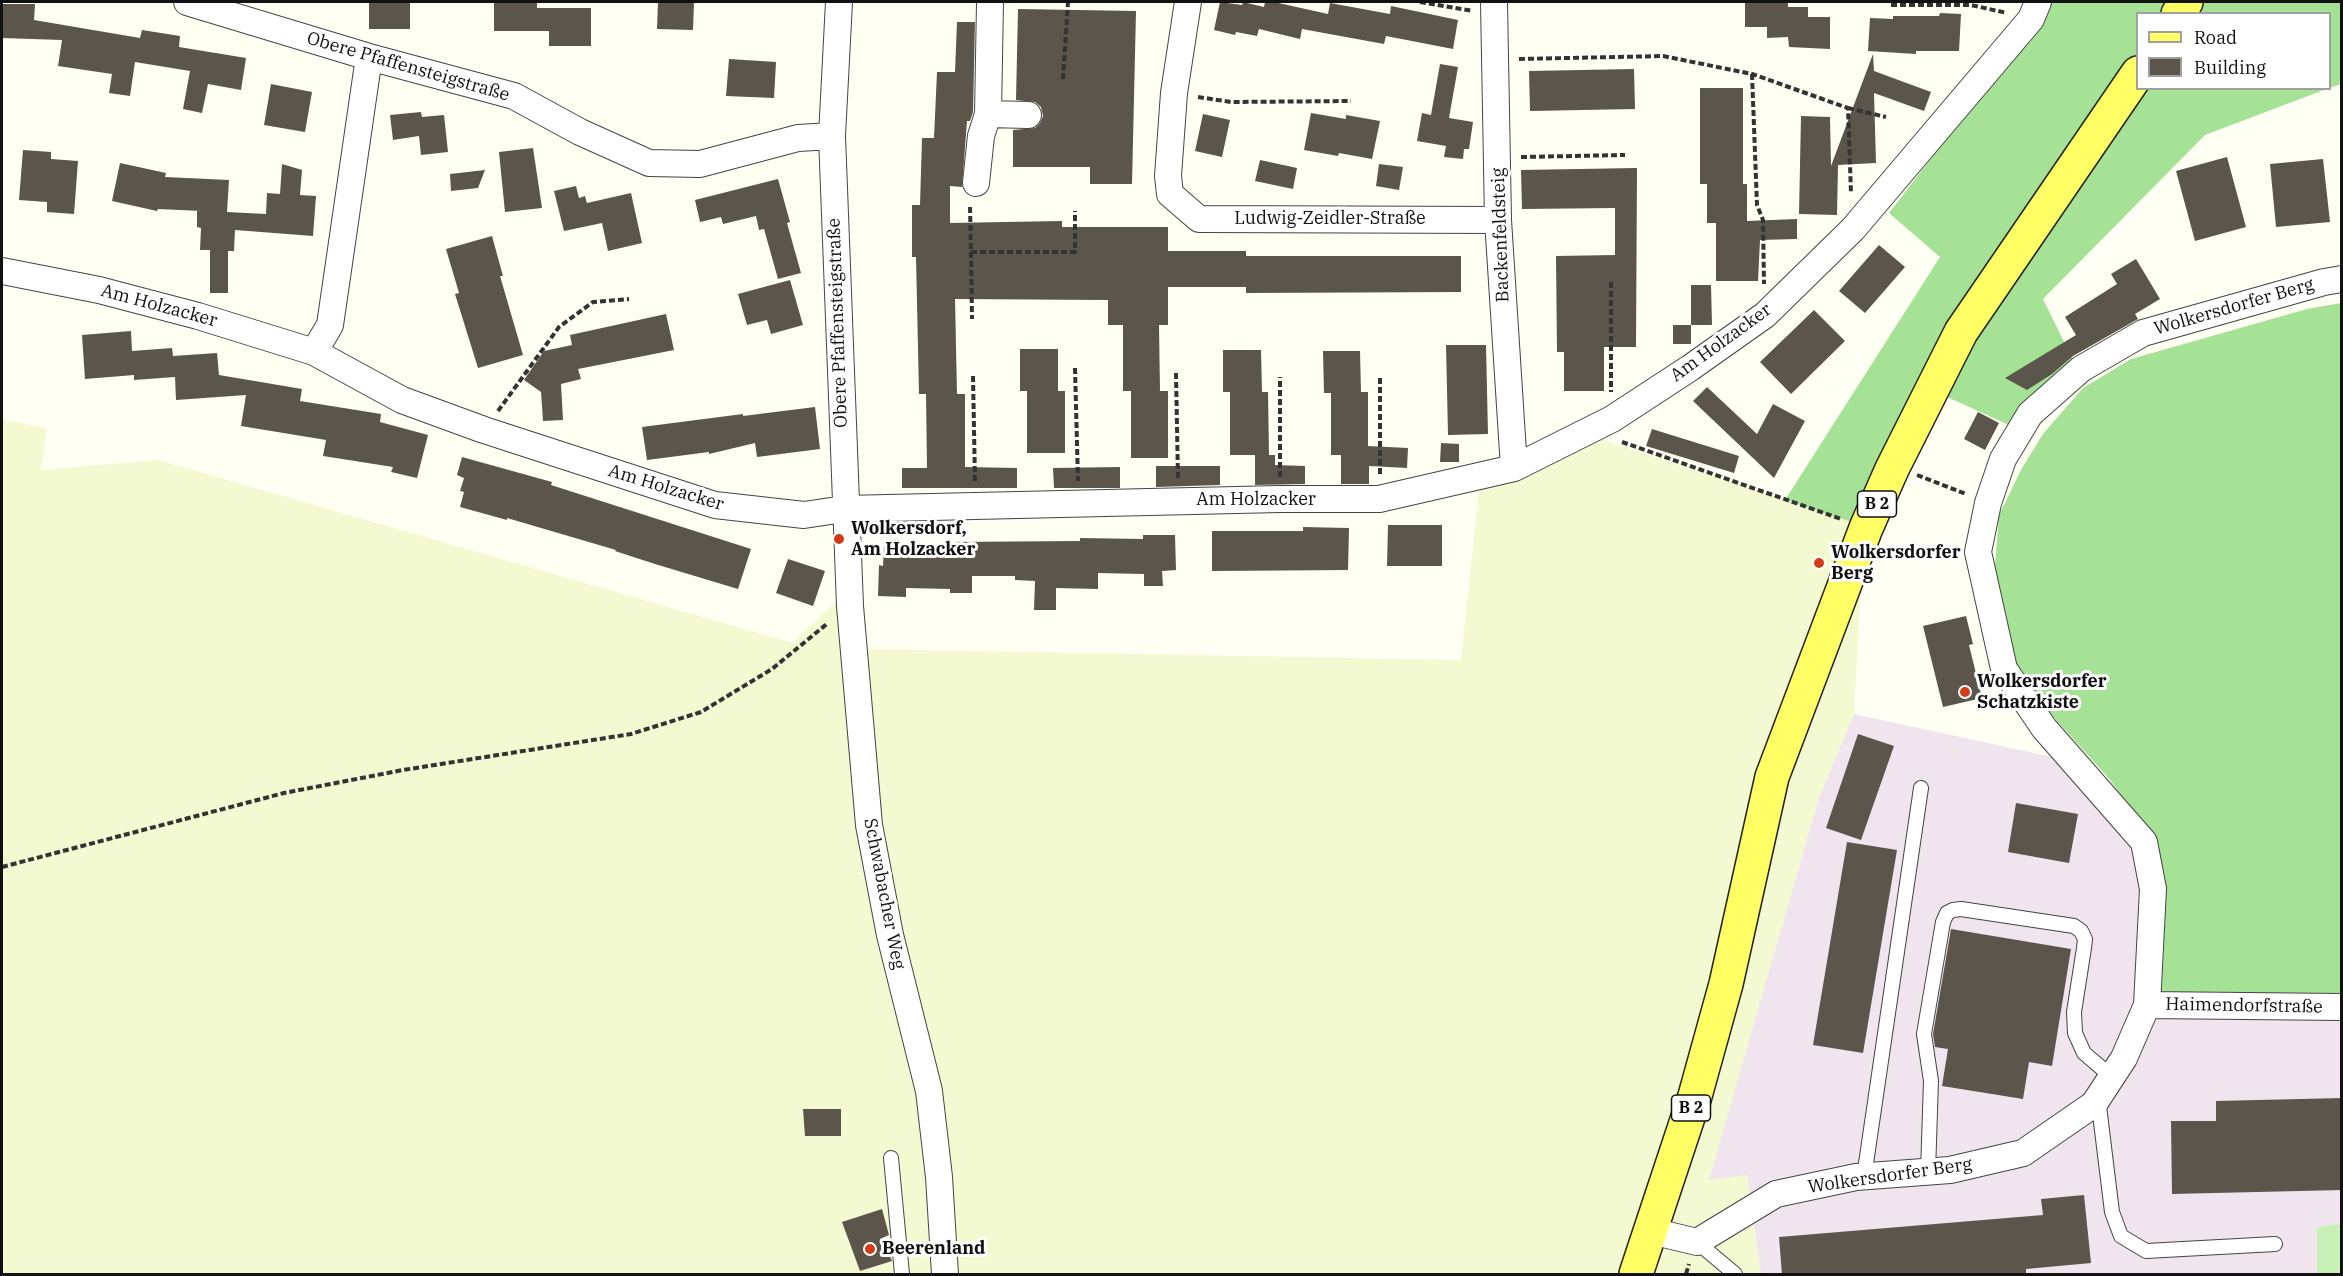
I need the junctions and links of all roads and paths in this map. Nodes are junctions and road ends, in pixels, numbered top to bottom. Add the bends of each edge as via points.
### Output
1 (187, 2) edge
2 (839, 2) edge
3 (990, 2) edge
4 (1068, 2) edge
5 (1188, 2) edge
6 (1420, 2) edge
7 (1891, 5) dead end
8 (227, 7) edge
9 (1494, 8) edge
10 (2035, 10) edge
11 (369, 57) junction
12 (1495, 59) junction
13 (1752, 74) junction
14 (2136, 76) edge
15 (1064, 79) dead end
16 (1173, 93) junction
17 (1351, 101) dead end
18 (1848, 108) junction
19 (988, 114) junction
20 (1028, 115) dead end
21 (1886, 117) dead end
22 (832, 136) junction
23 (1625, 155) dead end
24 (1498, 157) junction
25 (973, 195) joint
26 (1075, 211) dead end
27 (1498, 220) junction
28 (1853, 229) junction
29 (971, 252) junction
30 (2, 271) edge
31 (2342, 279) edge
32 (1611, 282) dead end
33 (629, 299) dead end
34 (1764, 315) junction
35 (972, 319) dead end
36 (314, 352) junction
37 (1075, 368) dead end
38 (1176, 373) dead end
39 (973, 375) dead end
40 (1280, 377) dead end
41 (1380, 377) dead end
42 (1601, 424) junction
43 (484, 430) junction
44 (1514, 468) junction
45 (1916, 475) dead end
46 (1280, 499) junction
47 (1380, 499) junction
48 (1179, 501) junction
49 (1078, 503) junction
50 (1988, 503) junction
51 (975, 507) junction
52 (844, 509) junction
53 (1840, 519) dead end
54 (850, 606) junction
55 (1921, 788) dead end
56 (2, 867) edge
57 (2147, 1005) junction
58 (2342, 1007) edge
59 (2112, 1077) junction
60 (2098, 1098) junction
61 (891, 1158) dead end
62 (1928, 1172) junction
63 (1864, 1177) junction
64 (1651, 1231) junction
65 (1696, 1242) junction
66 (2275, 1244) dead end
67 (902, 1275) edge
68 (945, 1275) edge
69 (1636, 1275) edge
70 (1735, 1275) edge

1 - 8 street, Obere Pfaffensteigstraße
2 - 22 street, Obere Pfaffensteigstraße
3 - 19 street
4 - 15 path
5 - 16 street
6 - 9 path
7 - 10 path
8 - 11 street, Obere Pfaffensteigstraße
9 - 12 street, Backenfeldsteig
10 - 28 street, Am Holzacker
11 - 22 street, Obere Pfaffensteigstraße via 514,96 649,163 700,164 798,138
11 - 36 street via 330,325
12 - 13 path via 1663,56
12 - 24 street, Backenfeldsteig
13 - 18 path
13 - 34 path via 1757,205 1763,220
14 - 64 main road, B 2 via 1961,332 1866,528 1772,777 1726,984
16 - 17 path via 1232,102
16 - 27 street, Ludwig-Zeidler-Straße via 1170,194 1199,219
18 - 21 path
18 - 28 path
19 - 20 street
19 - 25 street
22 - 52 street, Obere Pfaffensteigstraße
23 - 24 path
24 - 27 street, Backenfeldsteig
25 - 29 path
26 - 29 path via 1075,252
27 - 44 street, Backenfeldsteig
28 - 34 street, Am Holzacker
29 - 35 path
30 - 36 street, Am Holzacker via 99,290
31 - 50 street, Wolkersdorfer Berg via 2143,333 2080,369 2030,414 2003,459
32 - 42 path
33 - 43 path via 593,302 559,327
34 - 42 street, Am Holzacker
36 - 43 street, Am Holzacker via 402,400
37 - 49 path
38 - 48 path
39 - 51 path
40 - 46 path
41 - 47 path
42 - 44 street, Am Holzacker
42 - 53 path
43 - 52 street, Am Holzacker via 715,505 804,515
44 - 47 street, Am Holzacker
45 - 50 path
46 - 47 street, Am Holzacker
46 - 48 street, Am Holzacker
48 - 49 street, Am Holzacker
49 - 51 street, Am Holzacker
50 - 57 street, Wolkersdorfer Berg via 1978,552 2004,669 2043,728 2144,842 2153,889
51 - 52 street, Am Holzacker
52 - 54 street, Schwabacher Weg
54 - 56 path via 772,669 701,712 631,734 284,793
54 - 68 street, Schwabacher Weg via 869,825 890,935 929,1091
55 - 63 lane
57 - 58 street, Haimendorfstraße
57 - 59 street, Wolkersdorfer Berg
59 - 60 street, Wolkersdorfer Berg
59 - 62 lane via 2084,1053 2075,1033 2074,1012 2085,939 2081,931 2074,926 1961,909 1947,913 1924,1034 1931,1081
60 - 62 street, Wolkersdorfer Berg via 2023,1153
60 - 66 lane via 2112,1212 2121,1236 2146,1251
61 - 67 lane
62 - 63 street, Wolkersdorfer Berg
63 - 65 street, Wolkersdorfer Berg via 1776,1194
64 - 65 street
64 - 69 main road, B 2
65 - 70 lane

